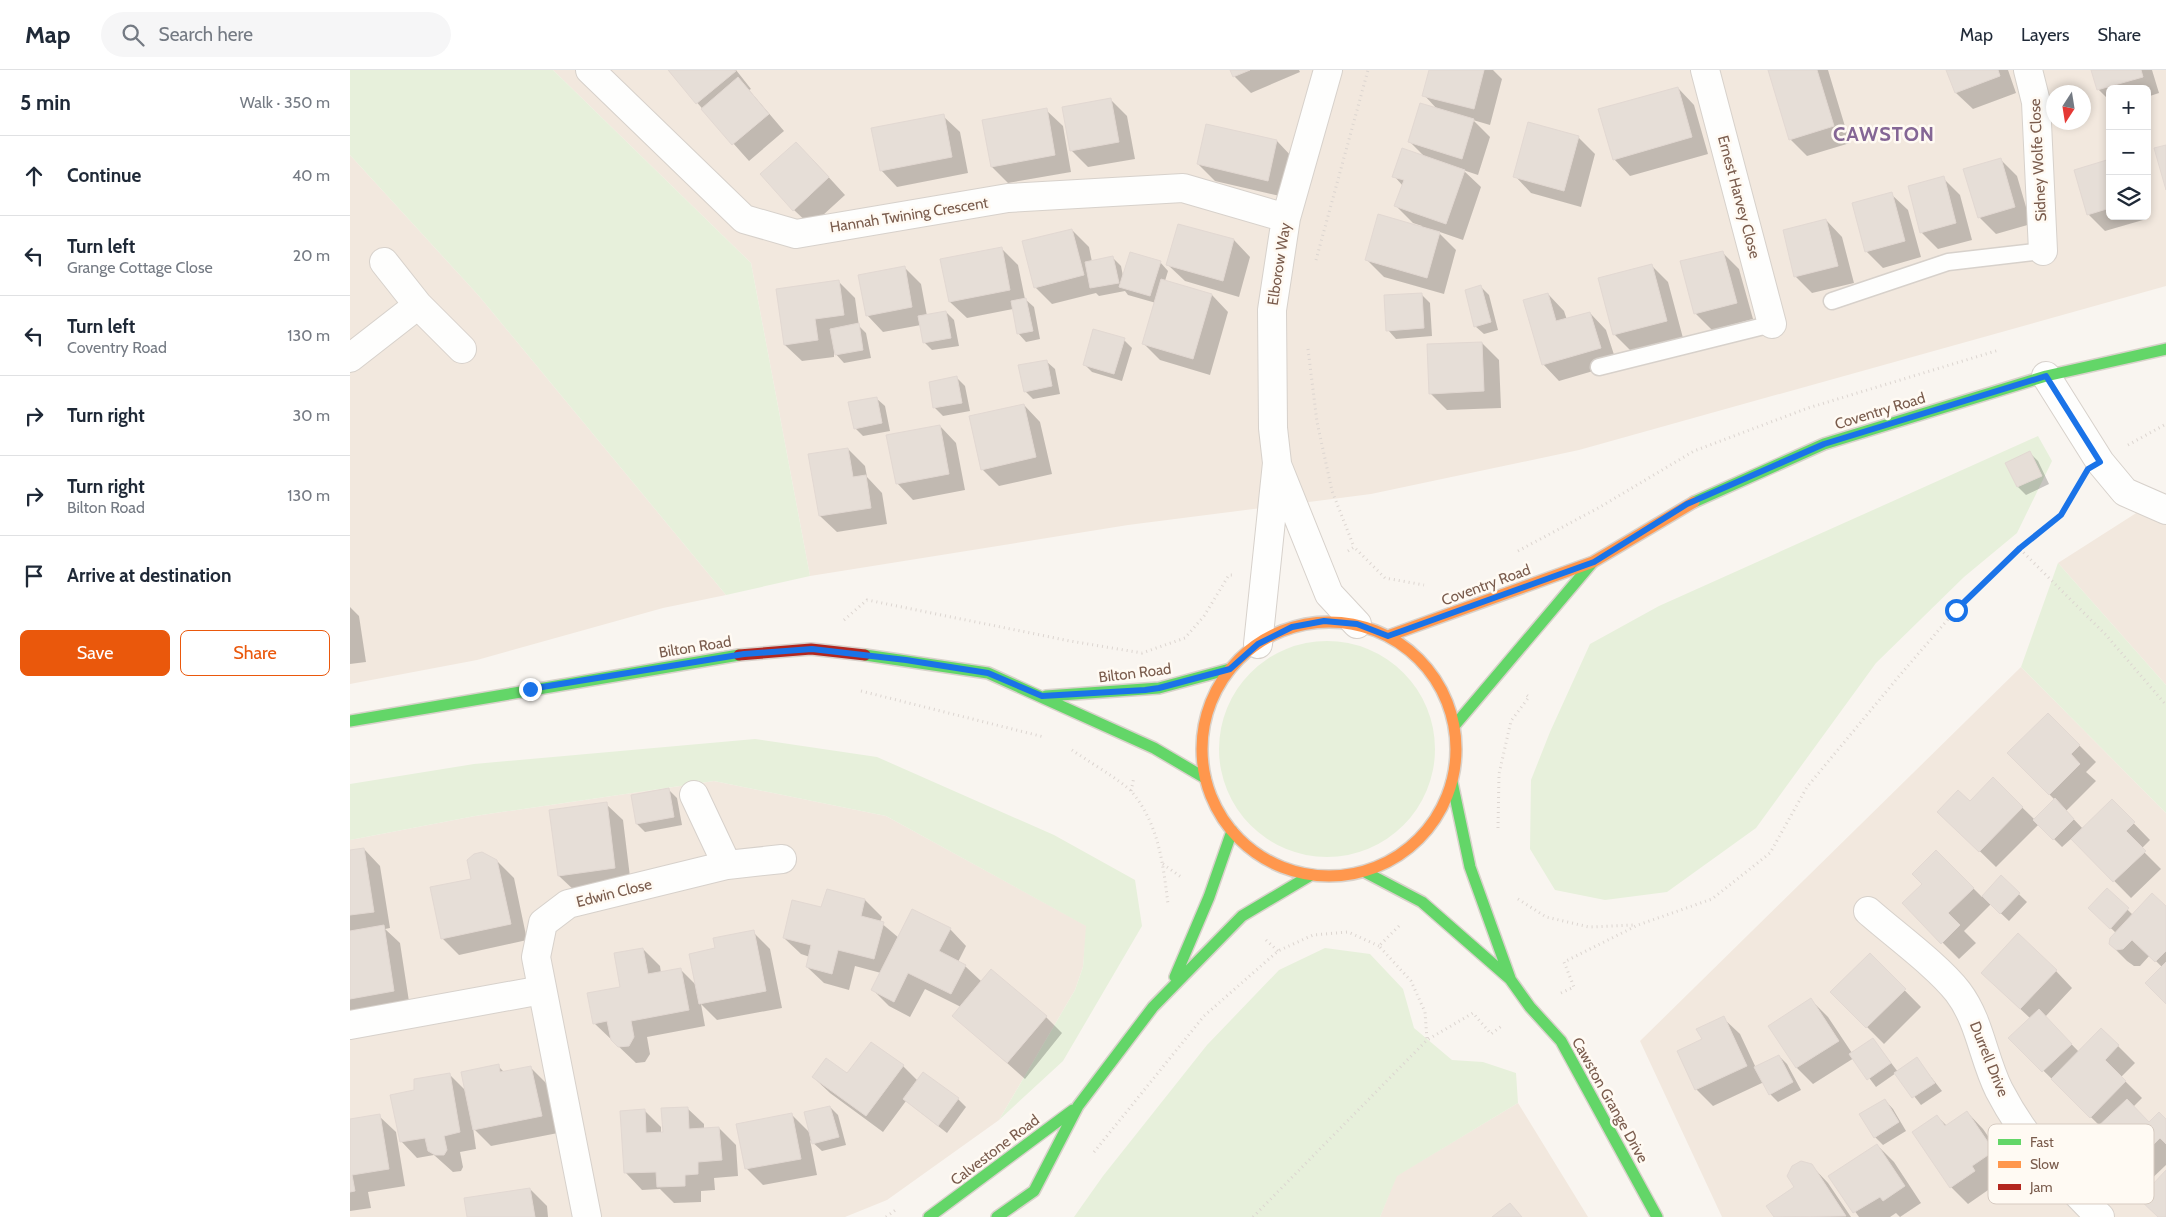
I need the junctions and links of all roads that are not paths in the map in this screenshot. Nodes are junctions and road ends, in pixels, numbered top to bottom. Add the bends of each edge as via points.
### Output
1 (590, 70) edge
2 (1328, 70) edge
3 (1705, 70) edge
4 (2028, 70) edge
5 (1286, 218) junction
6 (2042, 251) joint
7 (384, 262) dead end
8 (1832, 301) dead end
9 (418, 305) junction
10 (1772, 324) joint
11 (462, 349) dead end
12 (2166, 350) edge
13 (350, 358) edge
14 (1599, 367) dead end
15 (2046, 376) junction
16 (1277, 463) junction
17 (2166, 510) edge
18 (1594, 562) junction
19 (1357, 624) junction
20 (1388, 636) junction
21 (1258, 644) junction
22 (1230, 669) junction
23 (1042, 696) junction
24 (350, 721) edge
25 (1454, 725) junction
26 (1205, 778) junction
27 (1452, 782) junction
28 (694, 795) dead end
29 (1232, 831) junction
30 (782, 859) dead end
31 (727, 865) junction
32 (1365, 872) junction
33 (1311, 875) junction
34 (1868, 911) dead end
35 (1510, 979) junction
36 (542, 990) junction
37 (1170, 990) junction
38 (350, 1025) edge
39 (1078, 1106) junction
40 (2018, 1124) edge
41 (2087, 1204) edge
42 (587, 1217) edge
43 (929, 1217) edge
44 (997, 1217) edge
45 (1657, 1217) edge
46 (2100, 1217) edge

1 - 5 street, Hannah Twining Crescent via 744,219 796,234 1008,198 1183,188
2 - 5 street, Elborow Way
3 - 10 street, Ernest Harvey Close
4 - 6 street, Sidney Wolfe Close via 2036,102
5 - 16 street, Elborow Way via 1272,310 1273,428
6 - 8 lane via 1948,262
7 - 9 street
9 - 11 street
9 - 13 street
10 - 14 lane
12 - 15 main road, Coventry Road
15 - 17 street via 2100,462 2125,492
15 - 18 main road, Coventry Road via 1824,444 1687,504
16 - 19 street, Elborow Way via 1329,594
16 - 21 street, Elborow Way
18 - 20 main road, Coventry Road
18 - 25 main road, Coventry Road
19 - 20 main road
19 - 21 main road via 1324,621 1292,627
20 - 25 main road via 1419,659 1442,689
21 - 22 main road
22 - 23 main road, Bilton Road via 1159,688
22 - 26 main road via 1211,702 1204,730
23 - 24 main road, Bilton Road via 988,673 812,649 744,654
23 - 26 main road, Bilton Road via 1154,748
25 - 27 main road via 1457,754
26 - 29 main road via 1215,807
27 - 32 main road via 1434,822 1404,852
27 - 35 main road, Cawston Grange Drive via 1470,867
28 - 31 street
29 - 33 main road via 1254,852 1281,867
29 - 37 main road, Calvestone Road via 1209,897
30 - 31 street, Edwin Close
31 - 36 street, Edwin Close via 568,904 543,923 536,957
32 - 33 main road
32 - 35 main road, Cawston Grange Drive via 1422,902
33 - 37 main road, Calvestone Road via 1242,916
34 - 40 street, Durrell Drive via 1958,992 1972,1017 1998,1088
35 - 45 main road, Cawston Grange Drive via 1561,1042
36 - 38 street
36 - 42 street, Edwin Close
37 - 39 main road, Calvestone Road via 1153,1006
39 - 43 main road, Calvestone Road
39 - 44 main road, Calvestone Road via 1034,1191
41 - 46 street, Durrell Drive

